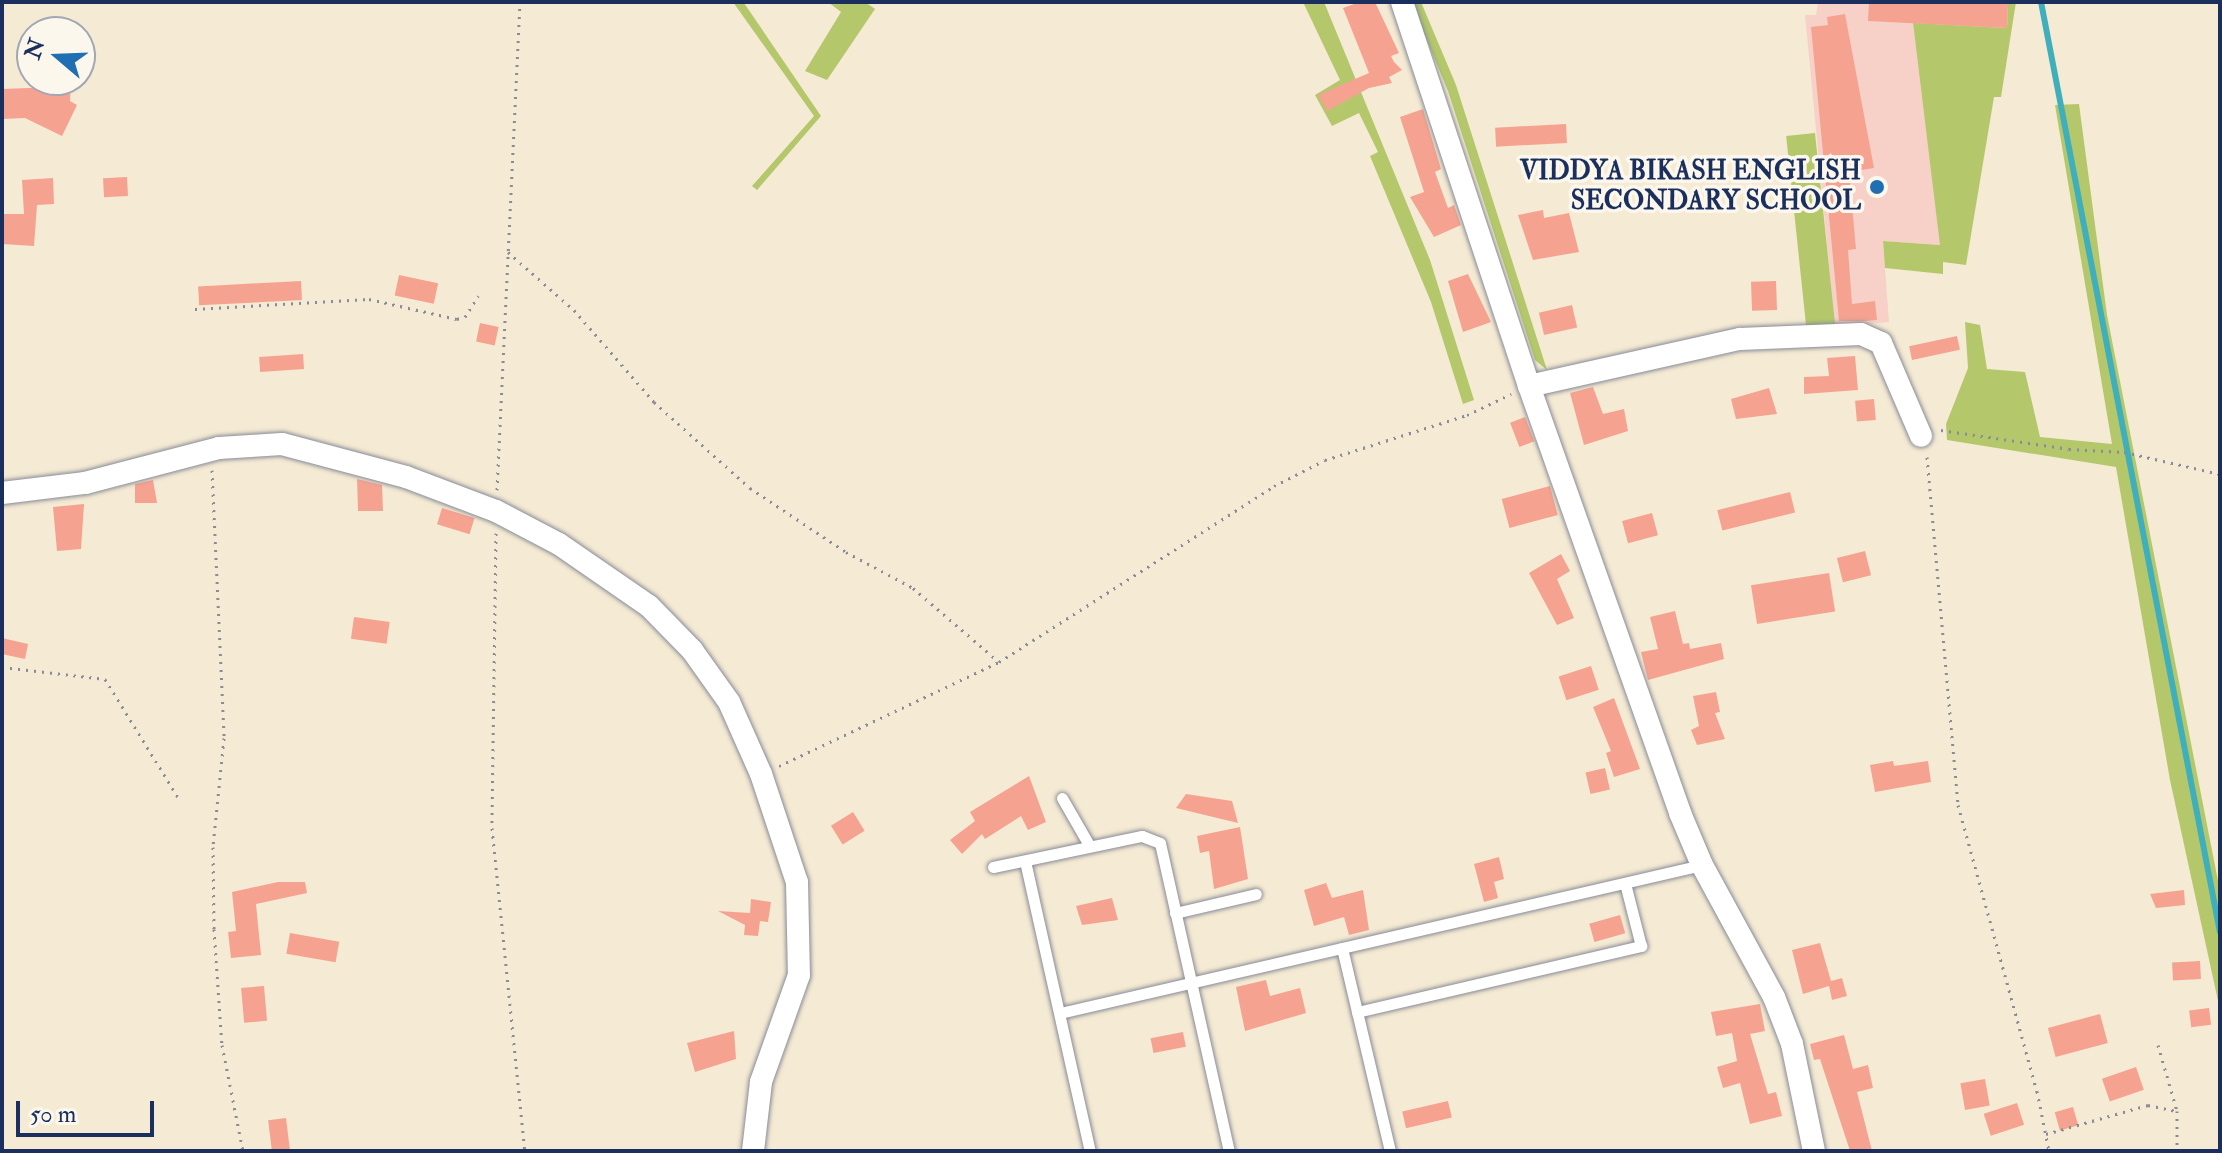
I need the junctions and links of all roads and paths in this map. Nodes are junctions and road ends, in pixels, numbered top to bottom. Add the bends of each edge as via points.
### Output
1 (520, 2) edge
2 (1402, 2) edge
3 (508, 252) junction
4 (478, 296) dead end
5 (195, 309) dead end
6 (1529, 386) junction
7 (1919, 432) junction
8 (208, 450) junction
9 (2220, 474) edge
10 (2, 493) edge
11 (496, 511) junction
12 (999, 662) junction
13 (2, 667) edge
14 (761, 774) junction
15 (1062, 798) dead end
16 (179, 799) dead end
17 (1089, 845) junction
18 (1025, 861) junction
19 (1702, 865) junction
20 (993, 867) dead end
21 (1625, 883) junction
22 (1256, 894) dead end
23 (1175, 913) junction
24 (1342, 948) junction
25 (1192, 983) junction
26 (1357, 1012) junction
27 (1060, 1013) junction
28 (2158, 1045) dead end
29 (2177, 1111) junction
30 (2046, 1134) junction
31 (243, 1151) edge
32 (525, 1151) edge
33 (753, 1151) edge
34 (1090, 1151) edge
35 (1229, 1151) edge
36 (1390, 1151) edge
37 (1814, 1151) edge
38 (2049, 1151) edge
39 (2177, 1151) edge

1 - 3 path
2 - 6 street
3 - 11 path
3 - 12 path via 574,310 654,402 750,488 846,552 913,588
4 - 5 path via 465,317 457,319 369,299
6 - 7 street via 1740,339 1861,334 1881,343
6 - 12 path via 1467,415 1325,460 1274,486
6 - 19 street
7 - 9 path via 2124,452
7 - 30 path via 1931,470 1958,805
8 - 10 street via 85,483
8 - 11 street via 265,443 292,446 406,477
8 - 31 path via 223,623 224,738 213,831 214,929 222,1045
11 - 14 street via 559,544 673,628 729,702
11 - 32 path via 492,828
12 - 14 path
13 - 16 path via 105,679
14 - 33 street via 797,882 802,940 793,1003 761,1082
15 - 17 lane
17 - 18 lane
17 - 23 lane via 1142,836 1160,843
18 - 20 lane
18 - 27 lane
19 - 21 lane
19 - 37 street via 1774,997 1792,1044
21 - 24 lane
21 - 26 lane via 1641,946
22 - 23 lane
23 - 25 lane
24 - 25 lane
24 - 26 lane
25 - 27 lane
25 - 35 lane
26 - 36 lane
27 - 34 lane
28 - 29 path
29 - 30 path via 2148,1105
29 - 39 path
30 - 38 path

